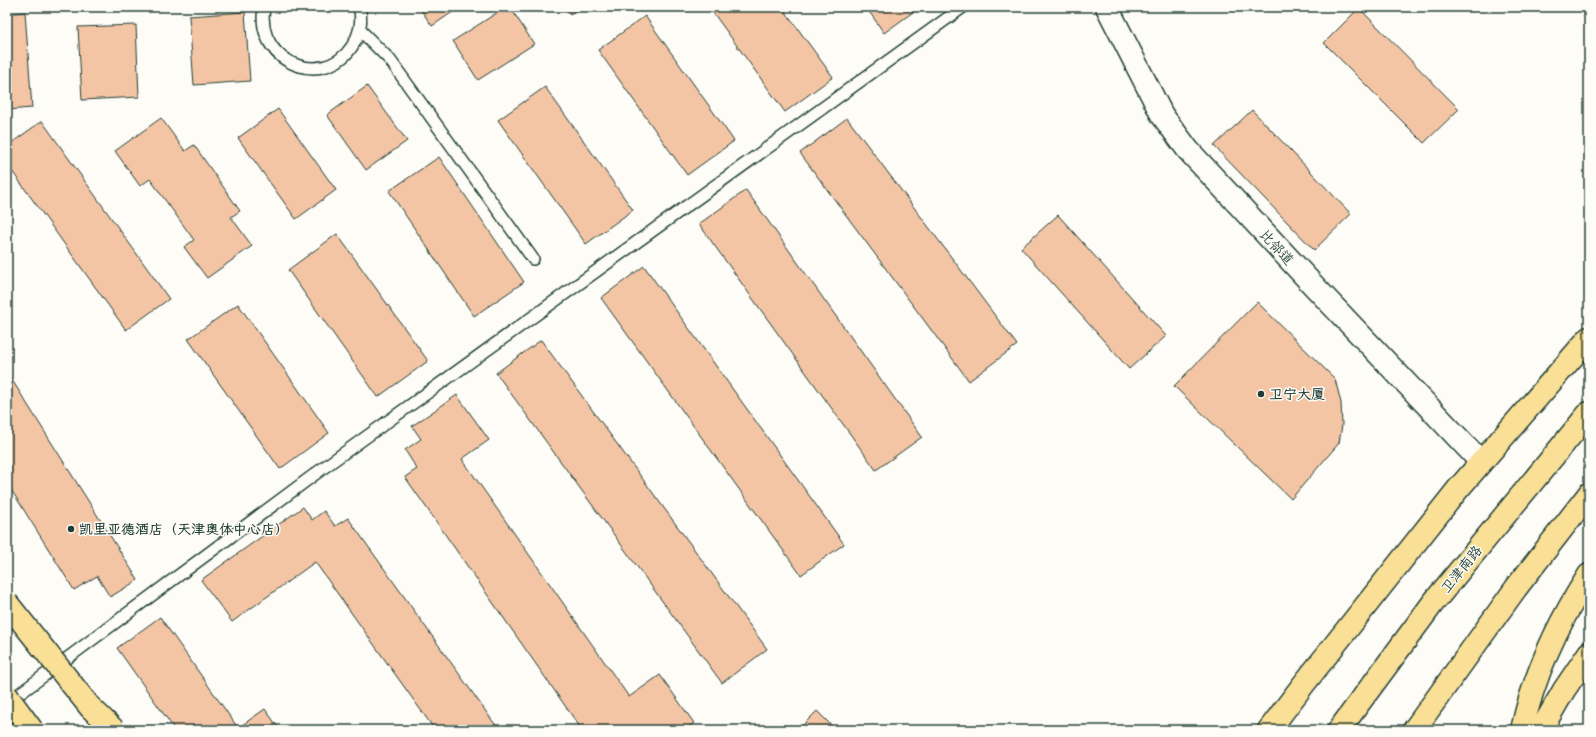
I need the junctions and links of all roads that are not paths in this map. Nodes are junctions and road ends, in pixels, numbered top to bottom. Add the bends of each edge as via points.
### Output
1 (264, 7) edge
2 (359, 7) edge
3 (963, 7) edge
4 (1107, 7) edge
5 (360, 30) junction
6 (533, 259) dead end
7 (1589, 338) edge
8 (1589, 413) edge
9 (1481, 462) junction
10 (1589, 494) edge
11 (1589, 575) edge
12 (7, 603) edge
13 (1589, 653) edge
14 (7, 696) edge
15 (7, 703) edge
16 (1341, 726) edge
17 (32, 730) edge
18 (114, 730) edge
19 (1269, 730) edge
20 (1414, 730) edge
21 (1522, 730) edge
22 (1541, 730) edge

1 - 5 lane via 264,33 271,47 282,59 296,66 328,66 342,58 353,46
2 - 5 lane
3 - 15 lane via 336,458
4 - 9 street, 比邻道 via 1162,115 1188,150
5 - 6 lane via 390,60
7 - 9 main road
8 - 16 main road, 卫津南路 via 1433,603
9 - 19 main road
10 - 20 main road via 1516,588
11 - 21 main road via 1568,607 1554,636 1538,676
12 - 18 main road, bridge via 90,706
13 - 22 main road
14 - 17 main road, bridge

